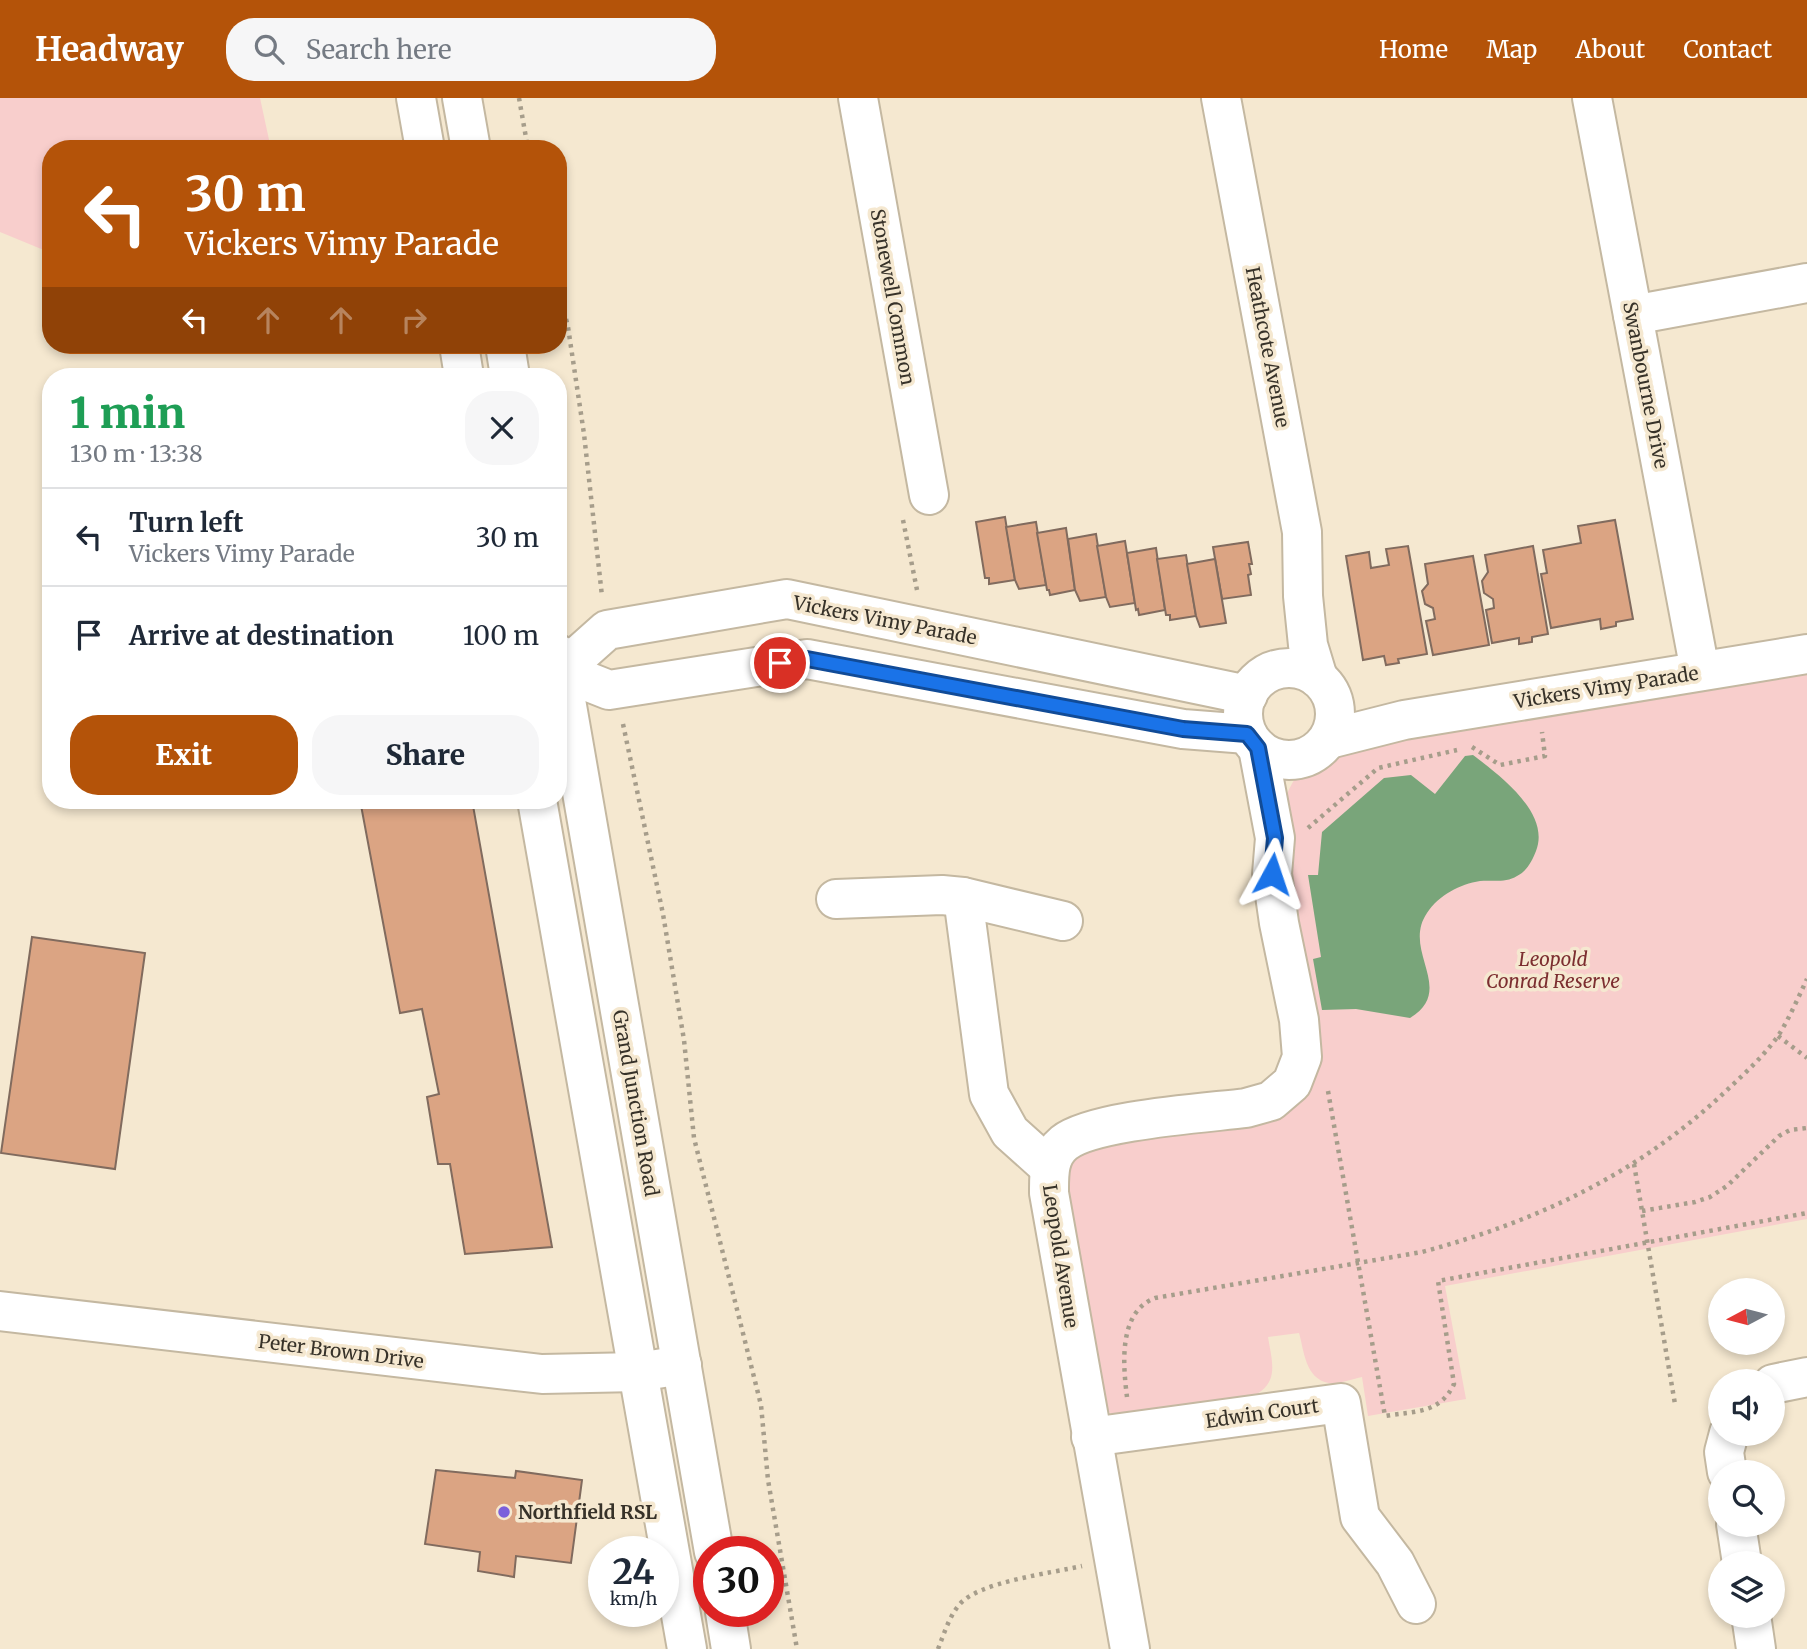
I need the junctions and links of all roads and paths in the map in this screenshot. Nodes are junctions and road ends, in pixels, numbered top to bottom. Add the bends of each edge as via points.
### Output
1 (416, 98) edge
2 (462, 98) edge
3 (519, 98) edge
4 (858, 98) edge
5 (1221, 98) edge
6 (1592, 98) edge
7 (423, 140) edge
8 (469, 140) edge
9 (526, 140) edge
10 (1807, 283) edge
11 (1633, 315) junction
12 (567, 323) edge
13 (929, 495) joint
14 (920, 591) dead end
15 (613, 594) dead end
16 (1303, 596) junction
17 (1807, 654) edge
18 (567, 660) edge
19 (567, 670) edge
20 (1700, 671) junction
21 (1257, 684) junction
22 (1326, 689) junction
23 (567, 711) edge
24 (622, 712) dead end
25 (1541, 719) dead end
26 (1404, 720) junction
27 (1253, 741) junction
28 (1317, 748) junction
29 (539, 809) edge
30 (1290, 839) junction
31 (963, 897) junction
32 (836, 899) dead end
33 (1063, 921) dead end
34 (1807, 979) edge
35 (1778, 1035) junction
36 (1807, 1058) edge
37 (1328, 1088) dead end
38 (1807, 1128) edge
39 (1634, 1164) junction
40 (1049, 1167) junction
41 (1642, 1211) junction
42 (1807, 1213) edge
43 (1647, 1242) junction
44 (1358, 1263) junction
45 (0, 1311) edge
46 (682, 1364) junction
47 (638, 1372) junction
48 (1807, 1377) edge
49 (1785, 1382) edge
50 (1127, 1399) dead end
51 (1675, 1404) dead end
52 (1091, 1437) junction
53 (711, 1536) edge
54 (1114, 1560) junction
55 (1416, 1604) dead end
56 (727, 1627) edge
57 (1753, 1628) edge
58 (687, 1649) edge
59 (731, 1649) edge
60 (797, 1649) edge
61 (938, 1649) edge
62 (1130, 1649) edge
63 (1756, 1649) edge

1 - 7 main road
2 - 8 main road
3 - 9 path
4 - 13 main road, Stonewell Common
5 - 16 main road, Heathcote Avenue via 1303,532
6 - 11 main road, Swanbourne Drive
10 - 11 main road
11 - 20 main road, Swanbourne Drive
12 - 15 path via 584,434 600,596
13 - 14 path via 901,509 915,589
16 - 21 main road, Heathcote Avenue via 1287,645
16 - 22 main road, Heathcote Avenue via 1308,645
17 - 20 main road, Vickers Vimy Parade
18 - 21 main road, Vickers Vimy Parade via 607,630 787,599
19 - 27 main road via 609,690 807,659
20 - 26 main road, Vickers Vimy Parade
21 - 22 main road via 1280,669 1293,668 1307,671
21 - 27 main road via 1244,708
22 - 26 main road, Vickers Vimy Parade
22 - 28 main road via 1336,712 1335,726
23 - 46 main road, Grand Junction Road
24 - 60 path via 663,915 694,1138 761,1405 768,1480
25 - 30 path via 1545,756 1500,765 1473,747 1378,768
26 - 28 main road, Vickers Vimy Parade
27 - 28 main road via 1268,756 1280,760
27 - 30 main road, Leopold Avenue
28 - 30 main road, Leopold Avenue
29 - 47 main road
30 - 40 main road, Leopold Avenue via 1272,874 1299,1020 1302,1057 1293,1083 1271,1101 1246,1108 1088,1130 1063,1144
31 - 32 main road
31 - 33 main road
31 - 40 main road via 989,1094 1010,1132
34 - 35 path
35 - 36 path
35 - 39 path via 1712,1104
37 - 44 path
38 - 41 path via 1779,1136 1710,1197
39 - 41 path
39 - 44 path via 1573,1198 1507,1225 1422,1252
40 - 52 main road, Leopold Avenue via 1049,1193
41 - 43 path
42 - 43 path
43 - 44 path via 1438,1281 1454,1384 1441,1404 1385,1416
43 - 51 path
44 - 50 path via 1144,1302 1128,1328 1124,1350
45 - 47 main road, Peter Brown Drive via 542,1374
46 - 47 main road, Peter Brown Drive
46 - 53 main road, Grand Junction Road
47 - 58 main road
48 - 49 main road
52 - 54 main road, Leopold Avenue
52 - 55 main road, Edwin Court via 1341,1403 1360,1517 1395,1563
54 - 61 path via 972,1593 959,1604
54 - 62 main road, Leopold Avenue
56 - 59 main road
57 - 63 main road

